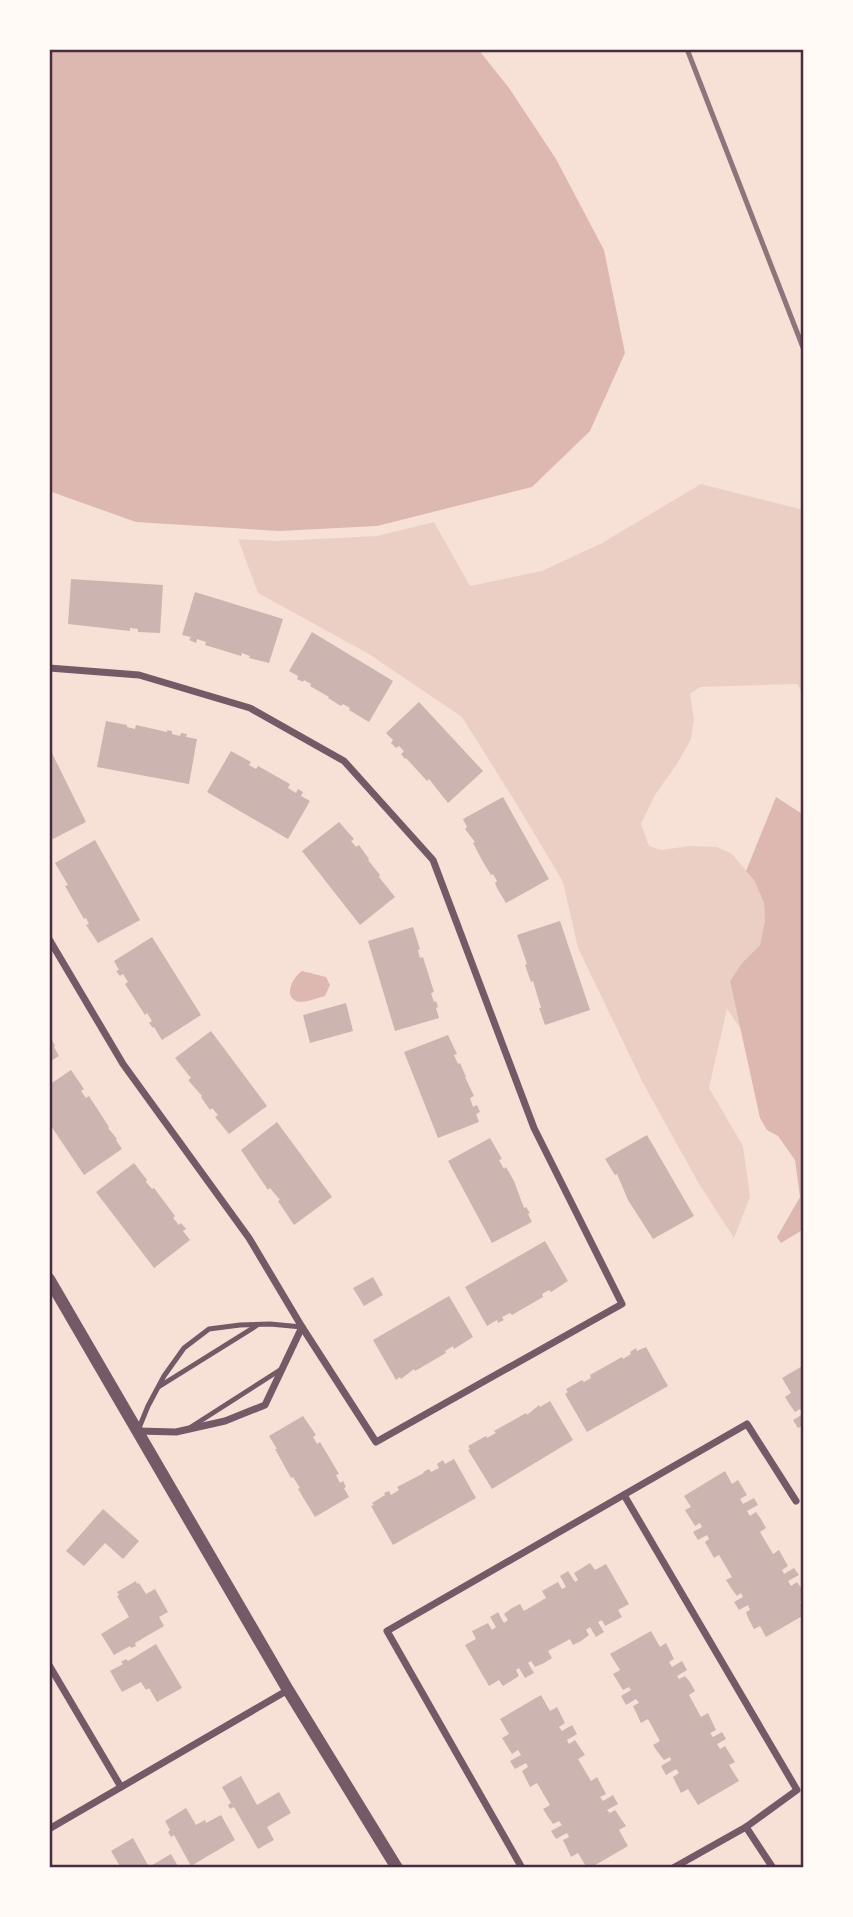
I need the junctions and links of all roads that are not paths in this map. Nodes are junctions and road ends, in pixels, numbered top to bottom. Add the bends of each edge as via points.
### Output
1 (49, 668) edge
2 (49, 939) edge
3 (49, 1279) edge
4 (259, 1324) junction
5 (302, 1327) junction
6 (282, 1369) junction
7 (158, 1388) junction
8 (189, 1429) junction
9 (138, 1431) junction
10 (624, 1494) junction
11 (796, 1501) dead end
12 (49, 1665) edge
13 (288, 1690) junction
14 (121, 1787) junction
15 (746, 1827) junction
16 (49, 1829) edge
17 (397, 1868) edge
18 (522, 1868) edge
19 (673, 1868) edge
20 (773, 1868) edge

1 - 5 street via 139,675 250,708 344,761 433,860 534,1128 622,1304 376,1442
2 - 5 street via 123,1064 249,1238
3 - 9 street
4 - 5 lane
4 - 7 lane
4 - 7 lane via 209,1329 184,1348
5 - 6 street
6 - 8 lane
6 - 8 street via 265,1405
7 - 9 lane
8 - 9 street
9 - 13 street
10 - 11 street via 747,1424
10 - 15 street via 797,1790
10 - 18 street via 387,1631
12 - 14 street
13 - 14 street
13 - 17 street
14 - 16 street
15 - 19 street
15 - 20 street

